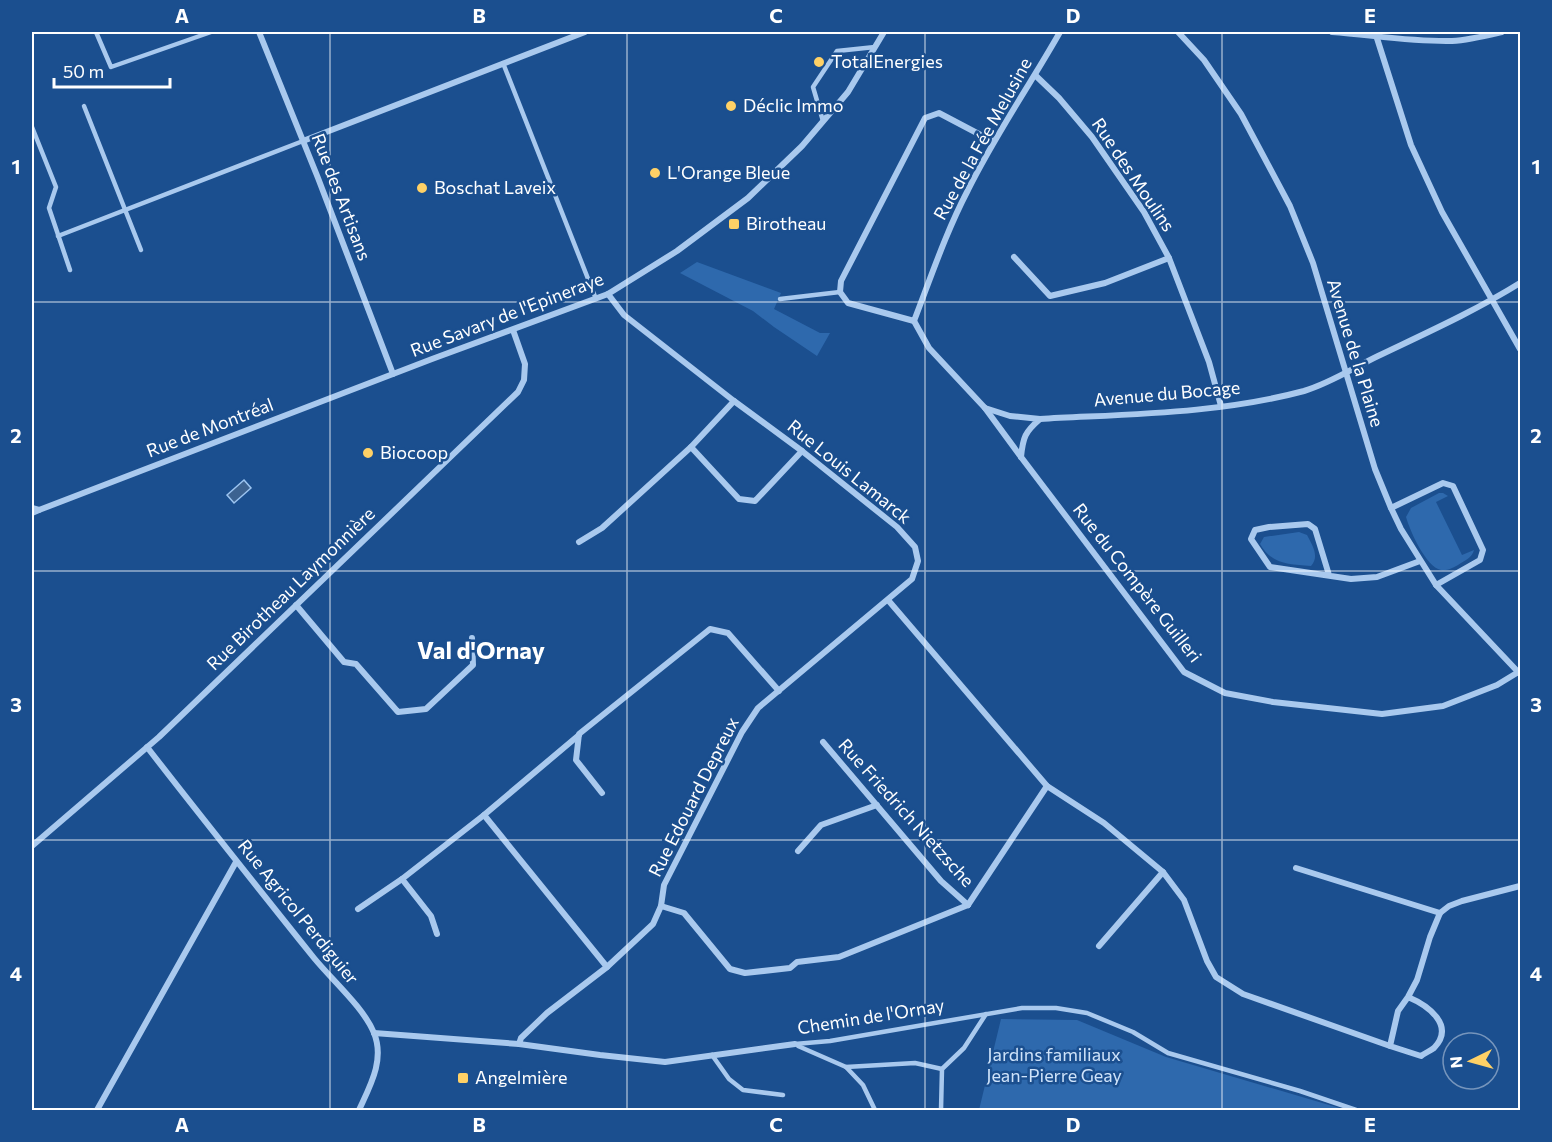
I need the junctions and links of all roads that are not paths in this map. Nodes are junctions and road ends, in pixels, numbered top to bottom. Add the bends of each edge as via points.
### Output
1 (96, 32) edge
2 (211, 32) edge
3 (259, 32) edge
4 (585, 32) edge
5 (884, 32) edge
6 (1060, 32) edge
7 (1182, 32) edge
8 (1332, 32) edge
9 (1502, 32) edge
10 (1376, 34) edge
11 (875, 47) junction
12 (503, 63) junction
13 (1035, 75) junction
14 (84, 106) dead end
15 (823, 121) junction
16 (32, 127) edge
17 (303, 141) junction
18 (994, 142) junction
19 (125, 210) junction
20 (58, 236) junction
21 (141, 250) dead end
22 (1014, 257) dead end
23 (1168, 258) junction
24 (70, 270) dead end
25 (1521, 283) edge
26 (840, 292) junction
27 (608, 294) junction
28 (596, 299) junction
29 (780, 299) dead end
30 (1492, 301) junction
31 (914, 321) junction
32 (513, 330) junction
33 (1521, 350) edge
34 (1346, 373) junction
35 (393, 374) junction
36 (734, 401) junction
37 (1221, 406) junction
38 (985, 408) junction
39 (1040, 419) junction
40 (691, 447) junction
41 (802, 451) junction
42 (1021, 457) junction
43 (1391, 508) junction
44 (32, 511) edge
45 (579, 542) dead end
46 (1420, 561) junction
47 (1329, 575) junction
48 (1436, 585) junction
49 (888, 600) junction
50 (296, 605) junction
51 (472, 638) dead end
52 (1520, 672) edge
53 (779, 692) junction
54 (579, 734) junction
55 (823, 742) dead end
56 (147, 747) junction
57 (1047, 786) junction
58 (602, 793) dead end
59 (878, 805) junction
60 (484, 815) junction
61 (32, 846) edge
62 (798, 851) dead end
63 (236, 862) junction
64 (1296, 868) dead end
65 (1163, 872) junction
66 (402, 879) junction
67 (1521, 886) edge
68 (968, 905) junction
69 (661, 906) junction
70 (358, 909) dead end
71 (1440, 913) junction
72 (437, 934) dead end
73 (1099, 946) dead end
74 (607, 967) junction
75 (1408, 997) junction
76 (986, 1014) junction
77 (374, 1033) junction
78 (519, 1044) junction
79 (795, 1044) junction
80 (1390, 1046) junction
81 (712, 1055) junction
82 (846, 1067) junction
83 (942, 1069) junction
84 (783, 1095) dead end
85 (97, 1110) edge
86 (359, 1110) edge
87 (875, 1110) edge
88 (941, 1110) edge
89 (1356, 1110) edge

1 - 2 lane via 111,67
3 - 17 street, Rue des Artisans
4 - 12 street
5 - 11 street, Rue Savary de l'Epineraye
6 - 13 street, Rue de la Fée Melusine
7 - 34 street, Avenue de la Plaine via 1241,114 1290,206
8 - 10 street
9 - 10 street via 1453,41
10 - 30 street via 1411,145 1442,212
11 - 15 street, Rue Savary de l'Epineraye via 848,92
11 - 15 lane via 837,51 813,87
12 - 17 street
12 - 28 lane
13 - 18 street, Rue de la Fée Melusine
13 - 23 street, Rue des Moulins via 1092,137 1144,212
14 - 19 lane
15 - 27 street, Rue Savary de l'Epineraye via 748,198 678,251
16 - 20 lane via 56,188 49,208
17 - 19 lane
17 - 35 street, Rue des Artisans
18 - 26 street via 939,113 925,118 841,281
18 - 31 street, Rue de la Fée Melusine via 947,234
19 - 20 lane
19 - 21 lane
20 - 24 lane
22 - 23 street via 1050,296 1105,283
23 - 37 street, Rue des Moulins via 1209,362
25 - 30 street, Avenue du Bocage
26 - 29 lane
26 - 31 street via 848,303
27 - 28 street, Rue Savary de l'Epineraye
27 - 36 street, Rue Louis Lamarck via 624,315
28 - 32 street, Rue Savary de l'Epineraye
30 - 33 street
30 - 34 street, Avenue du Bocage
31 - 38 street via 929,348
32 - 35 street, Rue Savary de l'Epineraye
32 - 50 street, Rue Birotheau Laymonnière via 525,364 518,392
34 - 37 street, Avenue du Bocage via 1305,390
34 - 43 street, Avenue de la Plaine
35 - 44 street, Rue de Montréal
36 - 40 street
36 - 41 street, Rue Louis Lamarck
37 - 39 street, Avenue du Bocage
38 - 39 street, Avenue du Bocage
38 - 42 street, Rue du Compère Guilleri
39 - 42 street via 1028,429
40 - 41 street via 739,499 755,501
40 - 45 street via 602,528
41 - 49 street, Rue Louis Lamarck via 897,526 915,547 918,561 912,579
42 - 52 street, Rue du Compère Guilleri via 1184,672 1225,693 1383,714 1443,706
43 - 46 street, Avenue de la Plaine
43 - 48 street via 1443,483 1453,486 1483,550 1480,560
46 - 47 street via 1377,577 1351,579
46 - 48 street, Avenue de la Plaine
47 - 47 street via 1270,567 1251,539 1255,530 1308,524 1315,529
48 - 52 street, Avenue de la Plaine
49 - 53 street, Rue Edouard Depreux
49 - 57 street
50 - 51 street via 344,662 356,664 398,712 426,709 473,665
50 - 56 street, Rue Birotheau Laymonnière
53 - 54 street via 728,633 710,629
53 - 69 street, Rue Edouard Depreux via 758,708 742,732 664,885
54 - 58 street via 576,760
54 - 60 street
55 - 59 street, Rue Friedrich Nietzsche
56 - 61 street, Rue Birotheau Laymonnière
56 - 63 street, Rue Agricol Perdiguier
57 - 65 street via 1104,823
57 - 68 street, Rue Friedrich Nietzsche
59 - 62 street via 821,825
59 - 68 street, Rue Friedrich Nietzsche via 941,881
60 - 66 street
60 - 74 street
63 - 77 street, Rue Agricol Perdiguier via 365,1016
63 - 85 street
64 - 71 street
65 - 73 street
65 - 80 street via 1184,900 1216,977 1244,994
66 - 70 street
66 - 72 street via 431,916
67 - 71 street via 1461,901
68 - 69 street via 839,957 745,973 730,969 684,913
69 - 74 street, Rue Edouard Depreux via 653,924
71 - 75 street
74 - 78 street, Rue Edouard Depreux via 547,1013
75 - 80 street via 1398,1011
75 - 80 street via 1434,1013 1441,1035 1434,1048 1421,1056
76 - 79 lane, Chemin de l'Ornay
76 - 83 lane via 964,1048
76 - 89 lane, Chemin de l'Ornay via 1022,1008 1087,1013 1133,1032 1168,1053
77 - 78 street, Chemin de l'Ornay
77 - 86 street, Rue Agricol Perdiguier via 379,1051 376,1074
78 - 81 street, Chemin de l'Ornay via 665,1062
79 - 81 street, Chemin de l'Ornay
79 - 82 lane
81 - 84 lane via 729,1079 743,1090
82 - 83 lane via 915,1063
82 - 87 lane via 863,1085
83 - 88 lane

